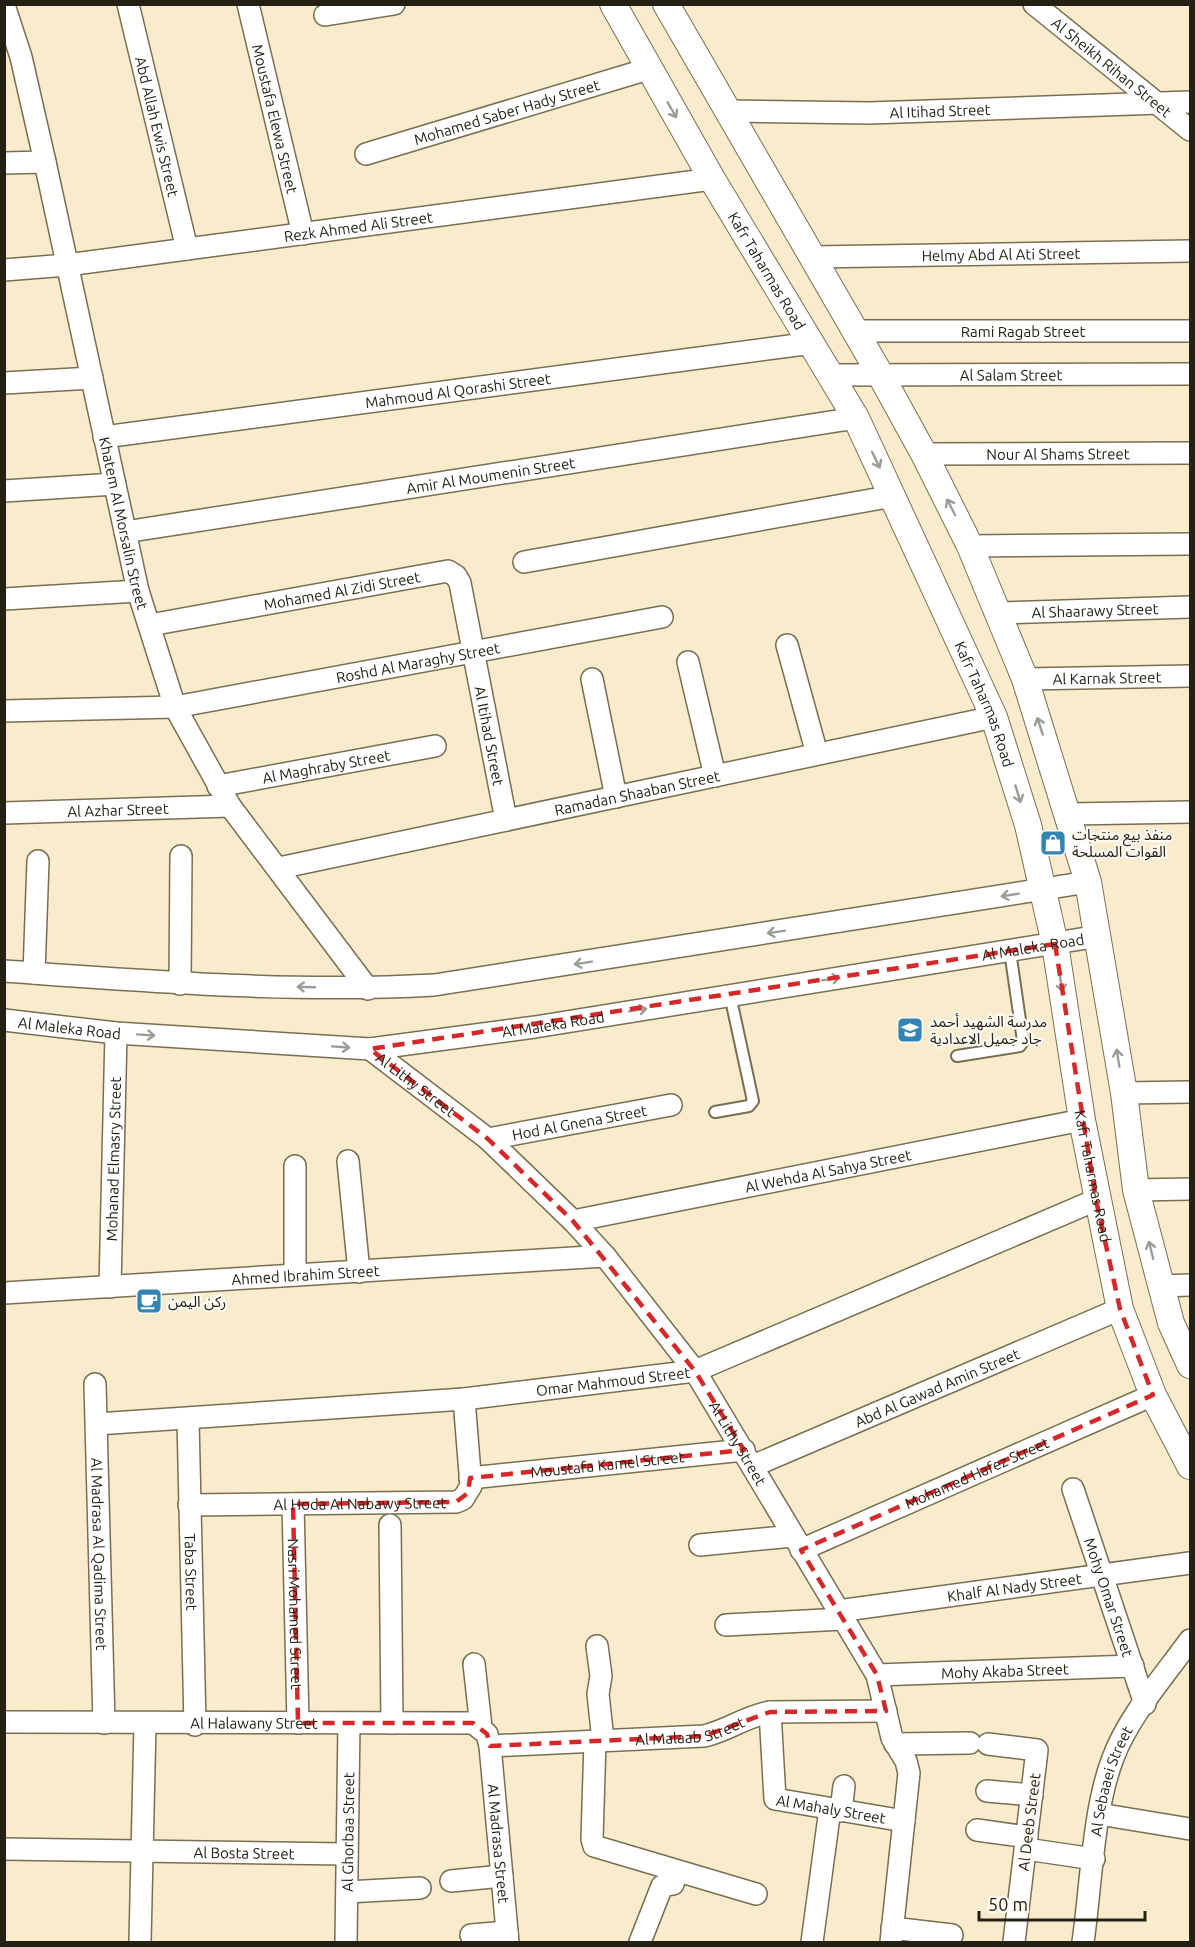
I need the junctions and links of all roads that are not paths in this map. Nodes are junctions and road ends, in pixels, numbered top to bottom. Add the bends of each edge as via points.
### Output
1 (128, 4) edge
2 (248, 4) edge
3 (394, 4) edge
4 (613, 4) edge
5 (666, 4) edge
6 (1034, 4) edge
7 (4, 5) edge
8 (325, 15) dead end
9 (13, 58) edge
10 (648, 69) junction
11 (1156, 102) junction
12 (1191, 102) edge
13 (726, 111) junction
14 (1191, 130) edge
15 (366, 154) dead end
16 (45, 162) junction
17 (4, 164) edge
18 (712, 179) junction
19 (303, 234) junction
20 (187, 249) junction
21 (1191, 251) edge
22 (812, 257) junction
23 (67, 266) junction
24 (4, 270) edge
25 (855, 331) junction
26 (1191, 331) edge
27 (812, 343) junction
28 (1191, 374) edge
29 (831, 375) junction
30 (880, 375) junction
31 (92, 378) junction
32 (4, 382) edge
33 (856, 418) junction
34 (104, 437) junction
35 (1191, 453) edge
36 (924, 454) junction
37 (115, 484) junction
38 (4, 491) edge
39 (893, 496) junction
40 (125, 532) junction
41 (1191, 544) edge
42 (970, 546) junction
43 (524, 562) dead end
44 (138, 591) junction
45 (4, 599) edge
46 (1191, 607) edge
47 (999, 613) junction
48 (662, 617) dead end
49 (150, 625) junction
50 (788, 645) dead end
51 (473, 652) junction
52 (688, 662) dead end
53 (1191, 676) edge
54 (592, 679) dead end
55 (1025, 679) junction
56 (175, 707) junction
57 (4, 711) edge
58 (994, 717) junction
59 (435, 746) dead end
60 (817, 754) junction
61 (715, 776) junction
62 (218, 786) junction
63 (616, 796) junction
64 (230, 806) junction
65 (1191, 812) edge
66 (4, 813) edge
67 (1069, 814) junction
68 (506, 820) junction
69 (181, 856) dead end
70 (38, 861) dead end
71 (279, 868) junction
72 (1088, 882) junction
73 (1044, 890) junction
74 (1099, 936) junction
75 (1056, 944) junction
76 (1010, 951) junction
77 (4, 971) edge
78 (33, 973) junction
79 (180, 984) junction
80 (368, 989) junction
81 (730, 995) junction
82 (4, 1020) edge
83 (116, 1033) junction
84 (370, 1049) junction
85 (957, 1056) dead end
86 (1124, 1092) junction
87 (1191, 1092) edge
88 (671, 1105) dead end
89 (715, 1112) dead end
90 (1082, 1120) junction
91 (488, 1138) junction
92 (348, 1161) dead end
93 (295, 1166) dead end
94 (1191, 1189) edge
95 (1136, 1190) junction
96 (1096, 1200) junction
97 (573, 1221) junction
98 (605, 1256) junction
99 (359, 1272) junction
100 (295, 1275) junction
101 (1191, 1285) edge
102 (1160, 1286) junction
103 (110, 1287) junction
104 (4, 1293) edge
105 (1120, 1309) junction
106 (1191, 1365) edge
107 (695, 1371) junction
108 (95, 1384) dead end
109 (1153, 1395) junction
110 (464, 1399) junction
111 (188, 1419) junction
112 (97, 1424) junction
113 (748, 1458) junction
114 (1191, 1466) edge
115 (470, 1478) junction
116 (1073, 1489) dead end
117 (293, 1504) junction
118 (189, 1505) junction
119 (390, 1525) dead end
120 (797, 1543) junction
121 (700, 1545) dead end
122 (1191, 1563) edge
123 (1102, 1575) junction
124 (841, 1615) junction
125 (726, 1624) dead end
126 (597, 1646) dead end
127 (1188, 1647) edge
128 (474, 1664) dead end
129 (1132, 1666) junction
130 (877, 1675) junction
131 (1145, 1704) junction
132 (886, 1711) junction
133 (770, 1712) junction
134 (4, 1722) edge
135 (298, 1723) junction
136 (349, 1723) junction
137 (392, 1723) junction
138 (104, 1724) junction
139 (144, 1724) junction
140 (195, 1725) junction
141 (486, 1736) junction
142 (599, 1741) junction
143 (895, 1744) junction
144 (844, 1786) dead end
145 (987, 1791) dead end
146 (1032, 1795) junction
147 (836, 1810) junction
148 (1099, 1815) junction
149 (904, 1821) junction
150 (1191, 1829) edge
151 (977, 1830) dead end
152 (1026, 1843) junction
153 (4, 1849) edge
154 (142, 1851) junction
155 (347, 1854) junction
156 (1094, 1859) junction
157 (677, 1872) junction
158 (502, 1876) junction
159 (451, 1881) dead end
160 (420, 1888) dead end
161 (347, 1892) junction
162 (756, 1894) dead end
163 (471, 1935) dead end
164 (892, 1935) edge
165 (952, 1935) dead end
166 (507, 1937) edge
167 (140, 1942) edge
168 (346, 1942) edge
169 (640, 1942) edge
170 (812, 1942) edge
171 (1014, 1942) edge
172 (1083, 1942) edge

1 - 20 street, Abd Allah Ewis Street
2 - 19 street, Moustafa Elewa Street
3 - 8 street
4 - 10 street, Kafr Taharmas Road
5 - 13 street
6 - 11 street, Al Sheikh Rihan Street
7 - 9 street, Khatem Al Morsalin Street
9 - 16 street, Khatem Al Morsalin Street
10 - 15 street, Mohamed Saber Hady Street
10 -> 18 street, Kafr Taharmas Road
11 - 12 street, Al Itihad Street
11 - 13 street, Al Itihad Street via 1013,110
11 - 14 street, Al Sheikh Rihan Street
13 - 22 street
16 - 17 street
16 - 23 street, Khatem Al Morsalin Street
18 - 19 street, Rezk Ahmed Ali Street
18 - 27 street, Kafr Taharmas Road
19 - 20 street, Rezk Ahmed Ali Street
20 - 23 street, Rezk Ahmed Ali Street
21 - 22 street, Helmy Abd Al Ati Street
22 - 25 street
23 - 24 street, Rezk Ahmed Ali Street
23 - 31 street, Khatem Al Morsalin Street
25 - 26 street, Rami Ragab Street
25 - 30 street
27 - 29 street, Kafr Taharmas Road
27 - 34 street, Mahmoud Al Qorashi Street
28 - 30 street, Al Salam Street
29 - 30 street, Al Salam Street
29 - 33 street, Kafr Taharmas Road
30 - 36 street
31 - 32 street
31 - 34 street, Khatem Al Morsalin Street
33 -> 39 street, Kafr Taharmas Road
33 - 40 street, Amir Al Moumenin Street
34 - 37 street, Khatem Al Morsalin Street
35 - 36 street, Nour Al Shams Street
42 -> 36 street
37 - 38 street
37 - 40 street, Khatem Al Morsalin Street
39 - 43 street
39 - 58 street, Kafr Taharmas Road
40 - 44 street, Khatem Al Morsalin Street
41 - 42 street
42 - 47 street
44 - 45 street
44 - 49 street, Khatem Al Morsalin Street
46 - 47 street, Al Shaarawy Street
47 - 55 street
48 - 51 street, Roshd Al Maraghy Street
49 - 51 street, Mohamed Al Zidi Street via 448,571 460,584
49 - 56 street, Khatem Al Morsalin Street
50 - 60 street
51 - 56 street, Roshd Al Maraghy Street
51 - 68 street, Al Itihad Street
52 - 61 street
53 - 55 street, Al Karnak Street
54 - 63 street
67 -> 55 street
56 - 57 street, Roshd Al Maraghy Street
56 - 62 street, Khatem Al Morsalin Street
58 - 60 street, Ramadan Shaaban Street
58 -> 73 street, Kafr Taharmas Road
59 - 62 street, Al Maghraby Street
60 - 61 street, Ramadan Shaaban Street
61 - 63 street, Ramadan Shaaban Street
62 - 64 street, Khatem Al Morsalin Street
63 - 68 street, Ramadan Shaaban Street
64 - 66 street, Al Azhar Street
64 - 71 street, Khatem Al Morsalin Street
65 - 67 street
67 - 72 street
68 - 71 street, Ramadan Shaaban Street
69 - 79 street
70 - 78 street
71 - 80 street, Khatem Al Morsalin Street
72 - 73 street
72 - 74 street
73 - 75 street, Kafr Taharmas Road
73 -> 80 street via 491,977
74 - 75 street, Al Maleka Road
86 -> 74 street
75 - 76 street, Al Maleka Road
75 -> 90 street, Kafr Taharmas Road
81 -> 76 street, Al Maleka Road
76 - 85 lane via 1023,1041 1020,1046
77 - 78 street
78 - 79 street
80 -> 79 street
84 -> 81 street, Al Maleka Road
81 - 89 lane via 752,1103
82 - 83 street, Al Maleka Road
83 -> 84 street, Al Maleka Road
83 - 103 street, Mohanad Elmasry Street
84 - 91 street, Al Lithy Street
86 - 87 street
86 - 95 street
88 - 91 street, Hod Al Gnena Street
90 - 96 street, Kafr Taharmas Road
90 - 97 street, Al Wehda Al Sahya Street
91 - 97 street, Al Lithy Street
92 - 99 street
93 - 100 street
94 - 95 street
102 -> 95 street
96 - 105 street, Kafr Taharmas Road
96 - 107 street, Omar Mahmoud Street
97 - 98 street, Al Lithy Street
98 - 99 street, Ahmed Ibrahim Street
98 - 107 street, Al Lithy Street
99 - 100 street, Ahmed Ibrahim Street
100 - 103 street, Ahmed Ibrahim Street
101 - 102 street
102 - 106 street via 1171,1323
103 - 104 street, Ahmed Ibrahim Street
105 - 109 street, Kafr Taharmas Road
105 - 113 street, Abd Al Gawad Amin Street
107 - 110 street, Omar Mahmoud Street
107 - 113 street, Al Lithy Street
108 - 112 street, Al Madrasa Al Qadima Street
109 - 114 street, Kafr Taharmas Road
109 - 120 street, Mohamed Hafez Street
110 - 111 street, Omar Mahmoud Street
110 - 115 street
111 - 112 street, Omar Mahmoud Street
111 - 118 street, Taba Street
112 - 138 street, Al Madrasa Al Qadima Street
113 - 115 street, Moustafa Kamel Street
113 - 120 street, Al Lithy Street
115 - 117 street, Al Hoda Al Nabawy Street via 468,1493 456,1502
116 - 123 street, Mohy Omar Street
117 - 118 street, Al Hoda Al Nabawy Street
117 - 135 street, Nasri Mohamed Street
118 - 140 street, Taba Street
119 - 137 street
120 - 121 street, Mohamed Hafez Street
120 - 124 street, Al Lithy Street
122 - 123 street, Khalf Al Nady Street
123 - 124 street, Khalf Al Nady Street
123 - 129 street, Mohy Omar Street
124 - 125 street, Khalf Al Nady Street
124 - 130 street, Al Lithy Street
126 - 142 street via 601,1676
127 - 131 street, Al Sebaaei Street
128 - 141 street, Al Madrasa Street
129 - 130 street, Mohy Akaba Street
129 - 131 street, Mohy Omar Street
130 - 132 street, Al Lithy Street
131 - 148 street, Al Sebaaei Street via 1113,1757
132 - 133 street, Al Malaab Street
132 - 143 street, Al Lithy Street
133 - 142 street, Al Malaab Street via 704,1736
133 - 147 street, Al Mahaly Street via 775,1799
134 - 138 street, Al Halawany Street
135 - 136 street, Al Halawany Street
135 - 140 street, Al Halawany Street
136 - 137 street, Al Halawany Street
136 - 155 street, Al Ghorbaa Street
137 - 141 street, Al Halawany Street via 464,1722
138 - 139 street, Al Halawany Street
139 - 140 street, Al Halawany Street
139 - 154 street
141 - 142 street, Al Malaab Street
141 - 158 street, Al Madrasa Street
142 - 157 street via 594,1846
143 - 146 street, Al Deeb Street via 979,1744 1037,1750
143 - 149 street, Al Lithy Street via 909,1773
144 - 147 street
145 - 146 street
146 - 152 street, Al Deeb Street
147 - 149 street, Al Mahaly Street
147 - 170 street
148 - 150 street
148 - 156 street, Al Sebaaei Street
149 - 164 street, Al Lithy Street via 906,1876
151 - 152 street
152 - 156 street
152 - 171 street, Al Deeb Street
153 - 154 street, Al Bosta Street
154 - 155 street, Al Bosta Street
154 - 167 street
155 - 161 street, Al Ghorbaa Street
156 - 172 street, Al Sebaaei Street
157 - 162 street
157 - 169 street via 673,1884 661,1888
158 - 159 street
158 - 166 street, Al Madrasa Street
160 - 161 street
161 - 168 street, Al Ghorbaa Street
163 - 166 street
164 - 165 street

